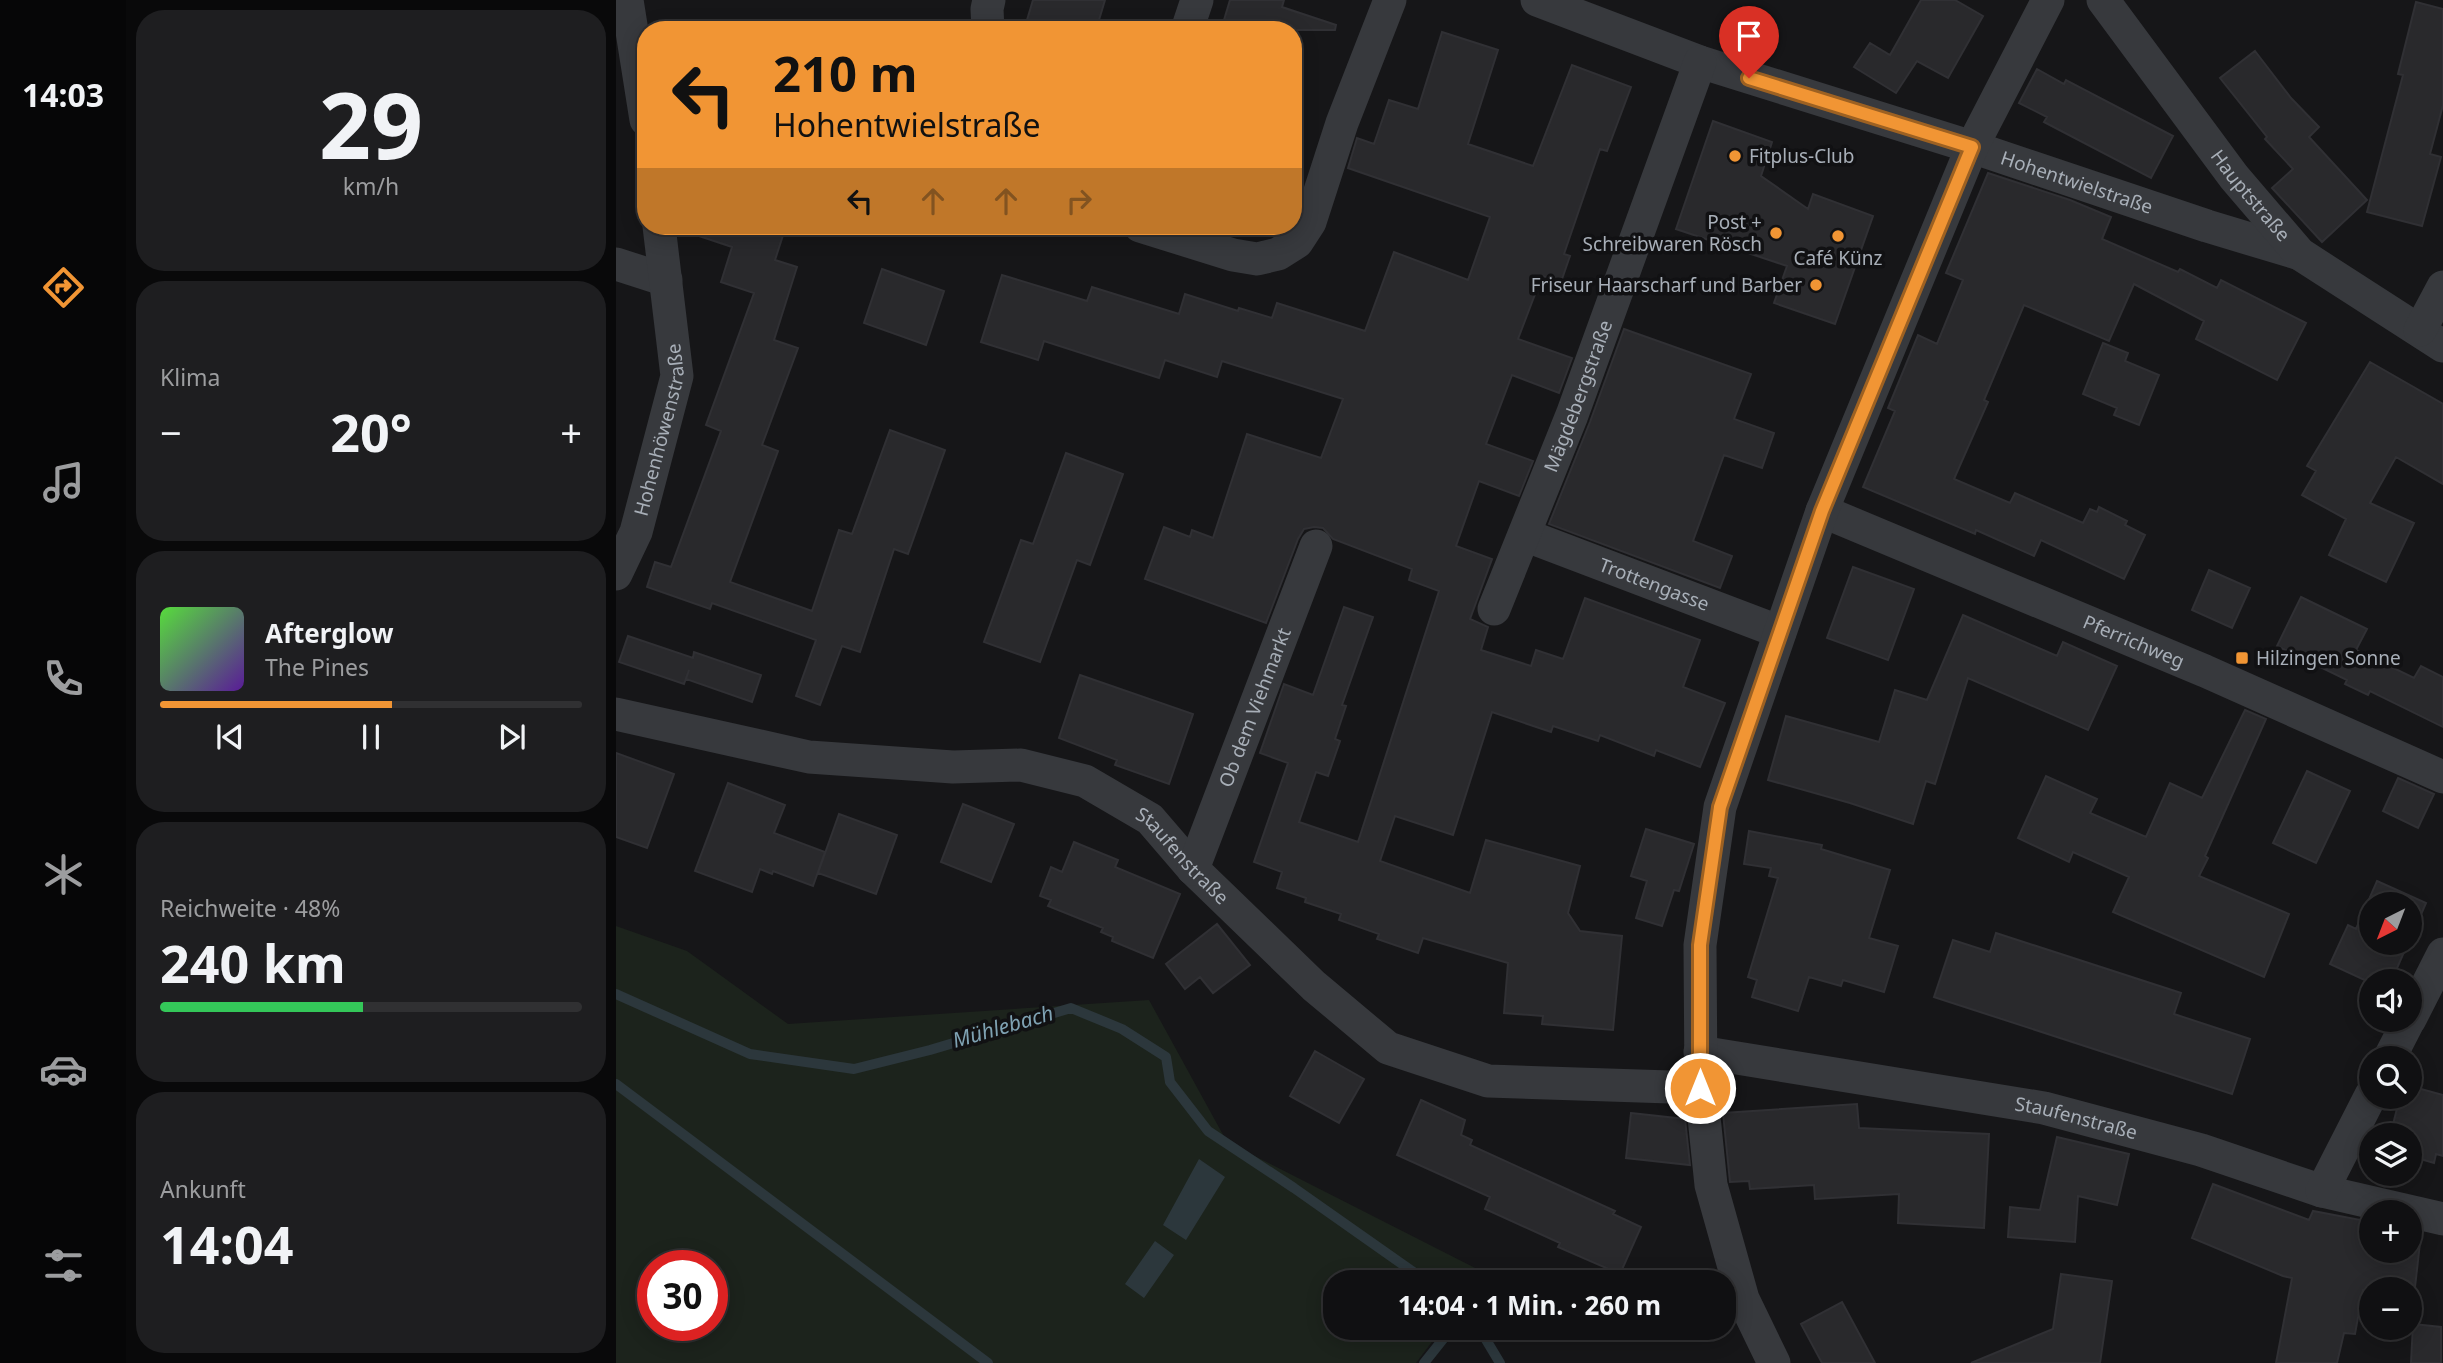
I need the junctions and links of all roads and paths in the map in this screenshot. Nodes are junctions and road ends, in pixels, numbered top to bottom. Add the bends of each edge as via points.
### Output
1 (627, 0) edge
2 (989, 0) edge
3 (1197, 0) edge
4 (1390, 0) edge
5 (1537, 0) edge
6 (2048, 0) edge
7 (2103, 0) edge
8 (988, 21) edge
9 (1190, 21) edge
10 (1700, 62) junction
11 (637, 63) edge
12 (1972, 147) junction
13 (1302, 234) edge
14 (660, 235) edge
15 (1169, 235) edge
16 (1302, 235) edge
17 (2301, 254) junction
18 (616, 264) edge
19 (666, 280) junction
20 (2443, 287) edge
21 (2432, 338) edge
22 (1822, 511) junction
23 (1530, 537) dead end
24 (1317, 546) dead end
25 (616, 574) edge
26 (1494, 609) dead end
27 (1780, 632) junction
28 (616, 714) edge
29 (2443, 777) edge
30 (1193, 869) junction
31 (2443, 954) edge
32 (2422, 995) edge
33 (1700, 1052) junction
34 (1700, 1088) junction
35 (2363, 1109) edge
36 (2322, 1191) junction
37 (2443, 1219) edge
38 (1774, 1363) edge

1 - 11 street
2 - 8 street
3 - 9 street
4 - 13 street
5 - 10 street, Hohentwielstraße
6 - 12 street
7 - 17 street, Hauptstraße via 2234,177
10 - 12 street, Hohentwielstraße
10 - 26 street, Mägdebergstraße via 1572,415
12 - 17 street, Hohentwielstraße
12 - 22 street
14 - 19 street, Hohenhöwenstraße
15 - 16 street via 1256,259 1278,254
17 - 21 street, Hauptstraße
18 - 19 street
19 - 25 street, Hohenhöwenstraße via 677,376 636,532
20 - 21 street
22 - 27 street
22 - 29 street, Pferrichweg via 2206,671
23 - 27 street, Trottengasse
24 - 30 street, Ob dem Viehmarkt
27 - 33 street via 1720,807 1700,945
28 - 30 street, Staufenstraße via 809,757 953,767 1021,765 1085,781 1150,819
30 - 34 street, Staufenstraße via 1314,986 1388,1048 1488,1081
31 - 32 street
33 - 34 street
33 - 36 street, Staufenstraße via 2044,1108 2202,1150
34 - 38 street via 1711,1185 1743,1299
35 - 36 street
36 - 37 street, Staufenstraße

